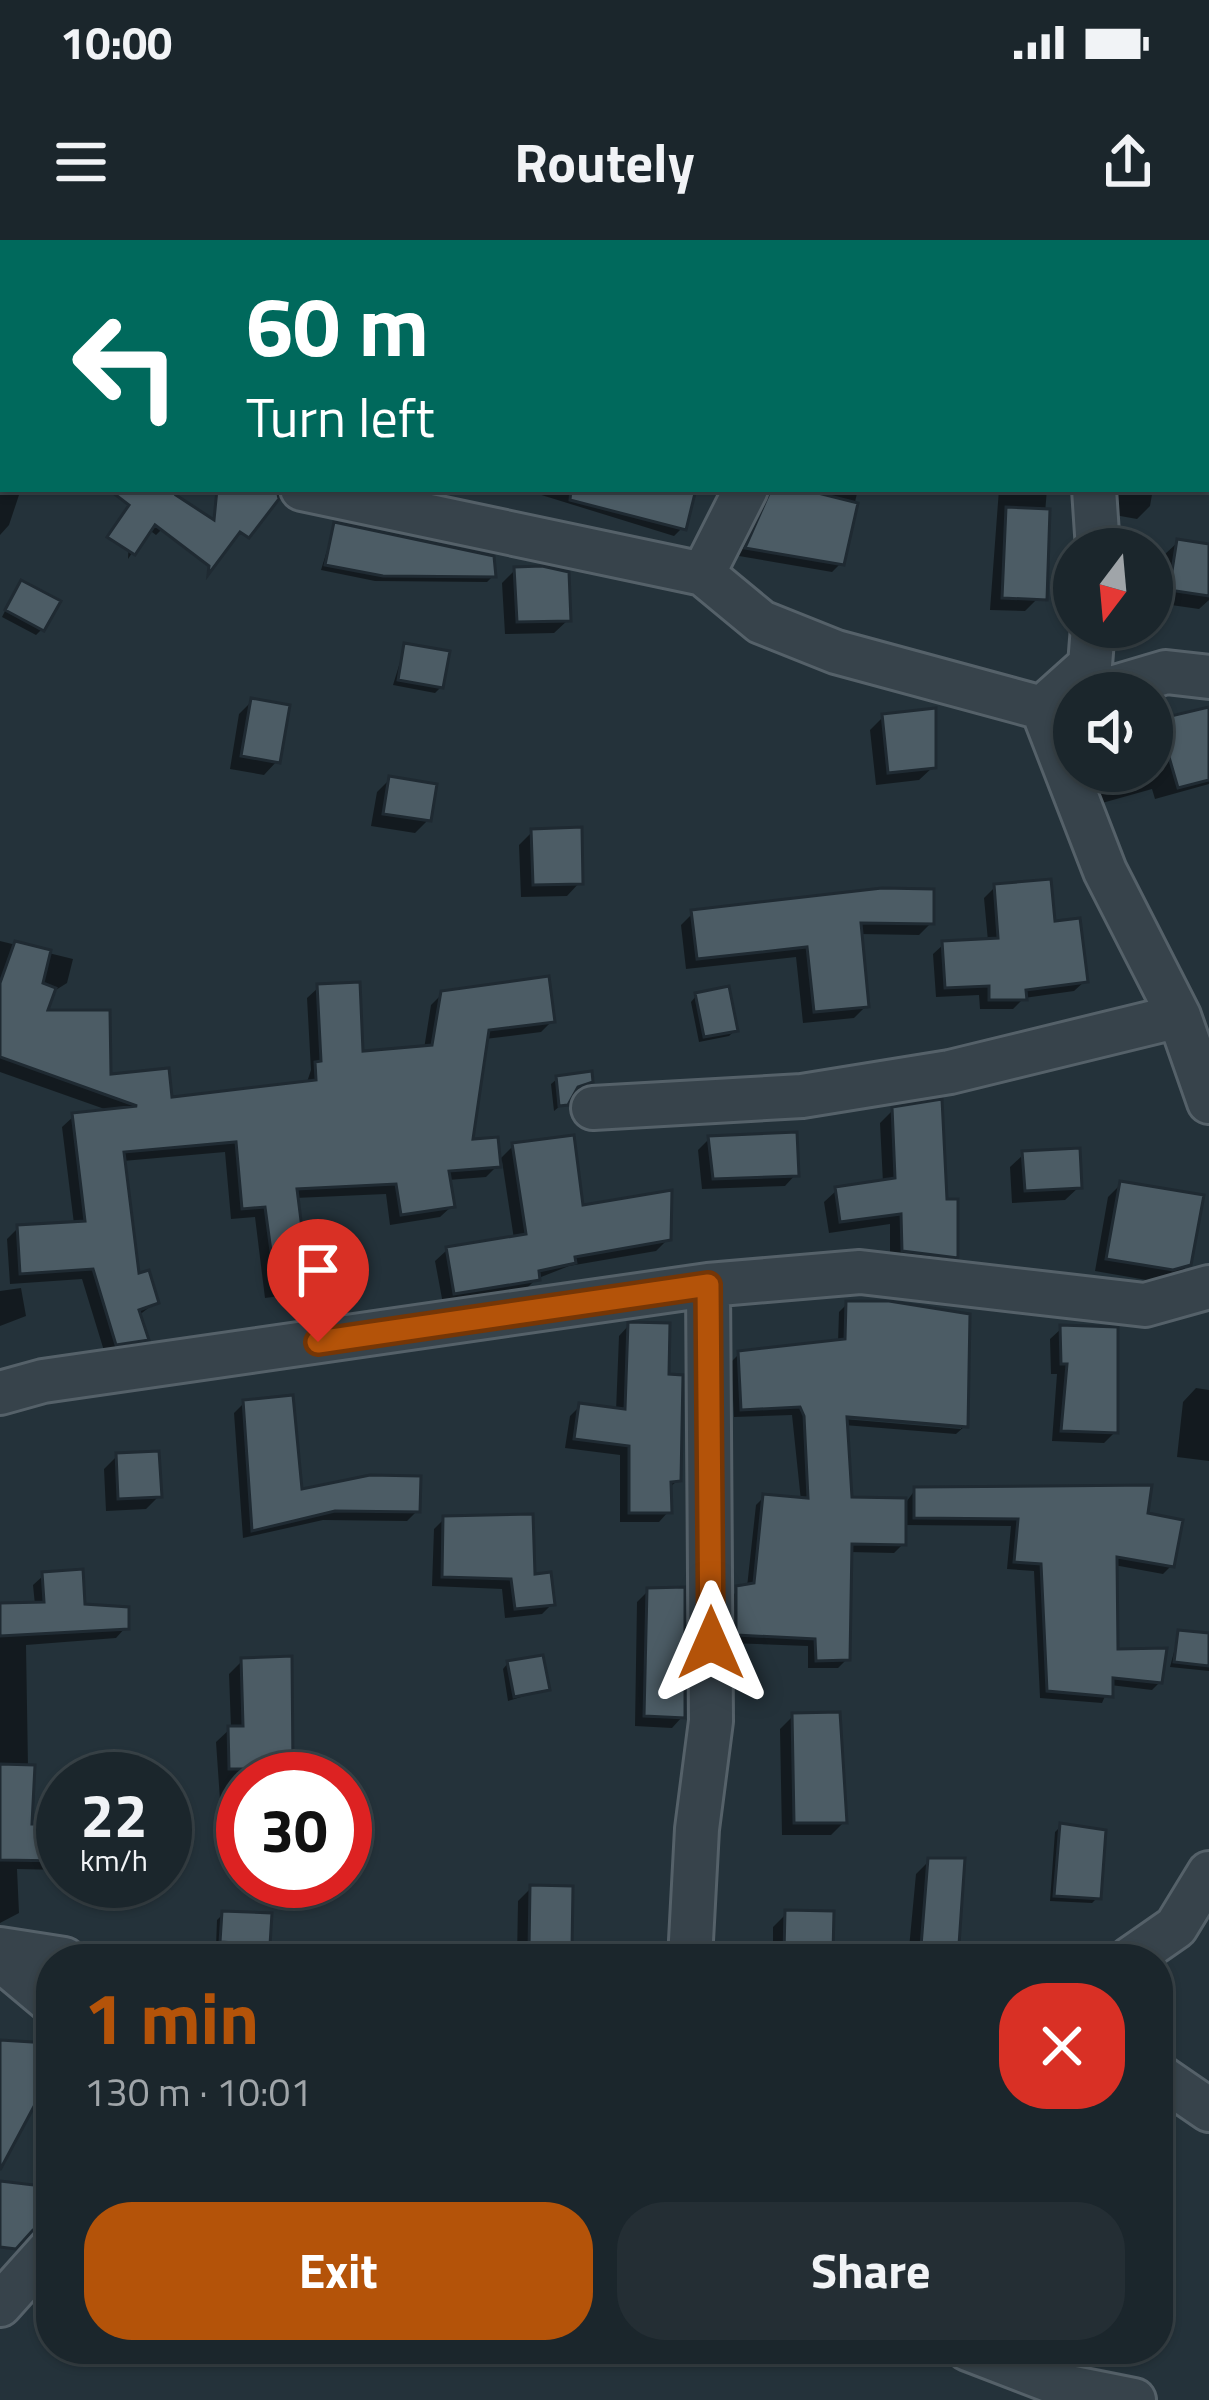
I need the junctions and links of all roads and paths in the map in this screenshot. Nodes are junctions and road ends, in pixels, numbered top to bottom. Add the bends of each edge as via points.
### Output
1 (327, 492) edge
2 (744, 492) edge
3 (1094, 492) edge
4 (386, 499) edge
5 (1097, 528) edge
6 (703, 574) junction
7 (1173, 673) edge
8 (1209, 677) edge
9 (1053, 703) edge
10 (1083, 792) edge
11 (1179, 1016) junction
12 (1209, 1102) edge
13 (593, 1108) dead end
14 (708, 1285) junction
15 (1209, 1288) edge
16 (0, 1394) edge
17 (1209, 1873) edge
18 (691, 1944) edge
19 (1152, 1944) edge
20 (0, 1954) edge
21 (36, 1957) edge
22 (36, 1988) edge
23 (1173, 2085) edge
24 (1209, 2110) edge
25 (36, 2265) edge
26 (0, 2305) edge
27 (1007, 2364) edge
28 (1134, 2400) edge

1 - 4 street
2 - 6 street
3 - 5 street
4 - 6 street
6 - 9 street via 761,622 836,652
7 - 8 street
10 - 11 street via 1105,871
11 - 12 street
11 - 13 street via 950,1072 824,1092
14 - 15 street via 860,1273 1144,1305
14 - 16 street via 43,1381
14 - 18 street via 711,1721
17 - 19 street via 1176,1927
20 - 21 street
20 - 22 street
23 - 24 street
25 - 26 street
27 - 28 street

